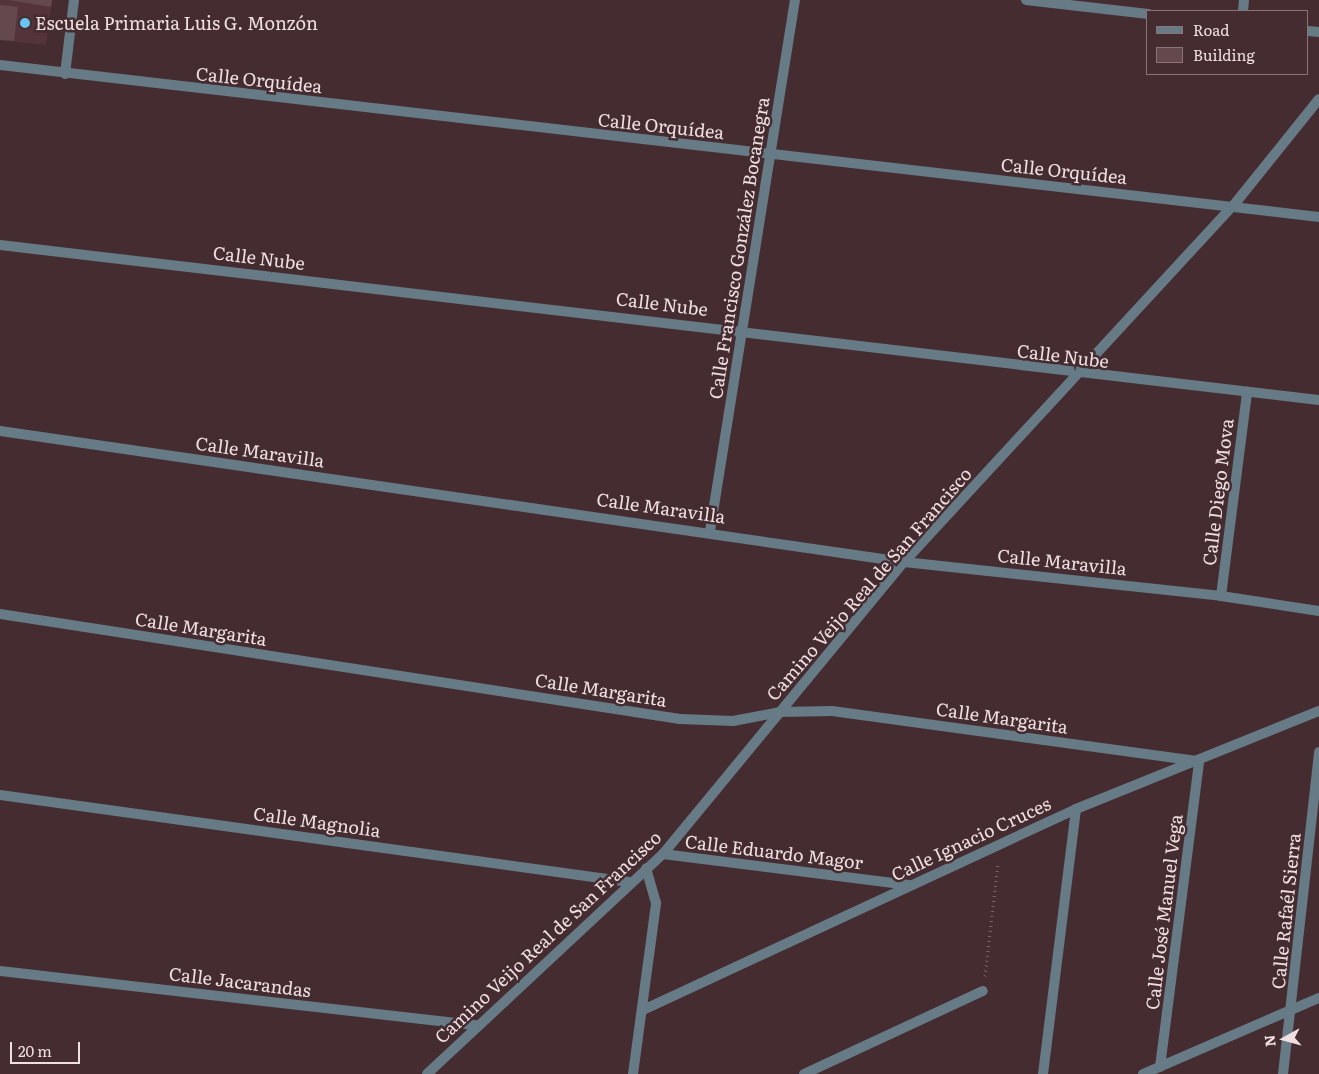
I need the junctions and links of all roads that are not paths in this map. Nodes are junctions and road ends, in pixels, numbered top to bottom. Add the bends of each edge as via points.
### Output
1 (74, 0) edge
2 (795, 0) edge
3 (1026, 0) edge
4 (1146, 14) edge
5 (0, 66) edge
6 (65, 74) junction
7 (1319, 99) edge
8 (771, 154) junction
9 (1233, 206) junction
10 (1319, 217) edge
11 (0, 245) edge
12 (743, 330) junction
13 (1074, 374) junction
14 (1246, 392) junction
15 (1319, 400) edge
16 (0, 431) edge
17 (710, 531) junction
18 (904, 562) junction
19 (1221, 596) junction
20 (1319, 611) edge
21 (0, 614) edge
22 (1319, 711) edge
23 (780, 712) junction
24 (1319, 752) edge
25 (1199, 761) junction
26 (0, 795) edge
27 (1076, 808) junction
28 (663, 854) junction
29 (646, 868) junction
30 (629, 882) junction
31 (910, 885) junction
32 (0, 971) edge
33 (983, 991) road end
34 (1319, 998) edge
35 (643, 1010) junction
36 (1292, 1010) junction
37 (476, 1026) junction
38 (1160, 1067) junction
39 (427, 1074) edge
40 (633, 1074) edge
41 (804, 1074) edge
42 (1043, 1074) edge
43 (1143, 1074) edge
44 (1283, 1074) edge

1 - 6 street
2 - 8 street, Calle Francisco González Bocanegra
3 - 4 street
5 - 6 street, Calle Orquídea
6 - 8 street, Calle Orquídea
7 - 9 street, Camino Veijo Real de San Francisco
8 - 9 street, Calle Orquídea
8 - 12 street, Calle Francisco González Bocanegra
9 - 10 street, Calle Orquídea
9 - 13 street, Camino Veijo Real de San Francisco
11 - 12 street, Calle Nube
12 - 13 street, Calle Nube
12 - 17 street, Calle Francisco González Bocanegra
13 - 14 street, Calle Nube
13 - 18 street, Camino Veijo Real de San Francisco
14 - 15 street, Calle Nube
14 - 19 street, Calle Diego Mova
16 - 17 street, Calle Maravilla
17 - 18 street, Calle Maravilla
18 - 19 street, Calle Maravilla
18 - 23 street, Camino Veijo Real de San Francisco
19 - 20 street, Calle Maravilla
21 - 23 street, Calle Margarita via 680,719 733,721
22 - 25 street, Calle Ignacio Cruces
23 - 25 street, Calle Margarita via 832,711
23 - 28 street, Camino Veijo Real de San Francisco
24 - 36 street, Calle Rafaél Sierra
25 - 27 street, Calle Ignacio Cruces
25 - 38 street, Calle José Manuel Vega
26 - 30 street, Calle Magnolia
27 - 31 street, Calle Ignacio Cruces
27 - 42 street
28 - 29 street, Camino Veijo Real de San Francisco
28 - 31 street, Calle Eduardo Magor
29 - 30 street, Camino Veijo Real de San Francisco
29 - 35 street via 656,903
30 - 37 street, Camino Veijo Real de San Francisco
31 - 35 street, Calle Ignacio Cruces
32 - 37 street, Calle Jacarandas
33 - 41 street
34 - 36 street
35 - 40 street
36 - 38 street
36 - 44 street, Calle Rafaél Sierra
37 - 39 street, Camino Veijo Real de San Francisco
38 - 43 street

